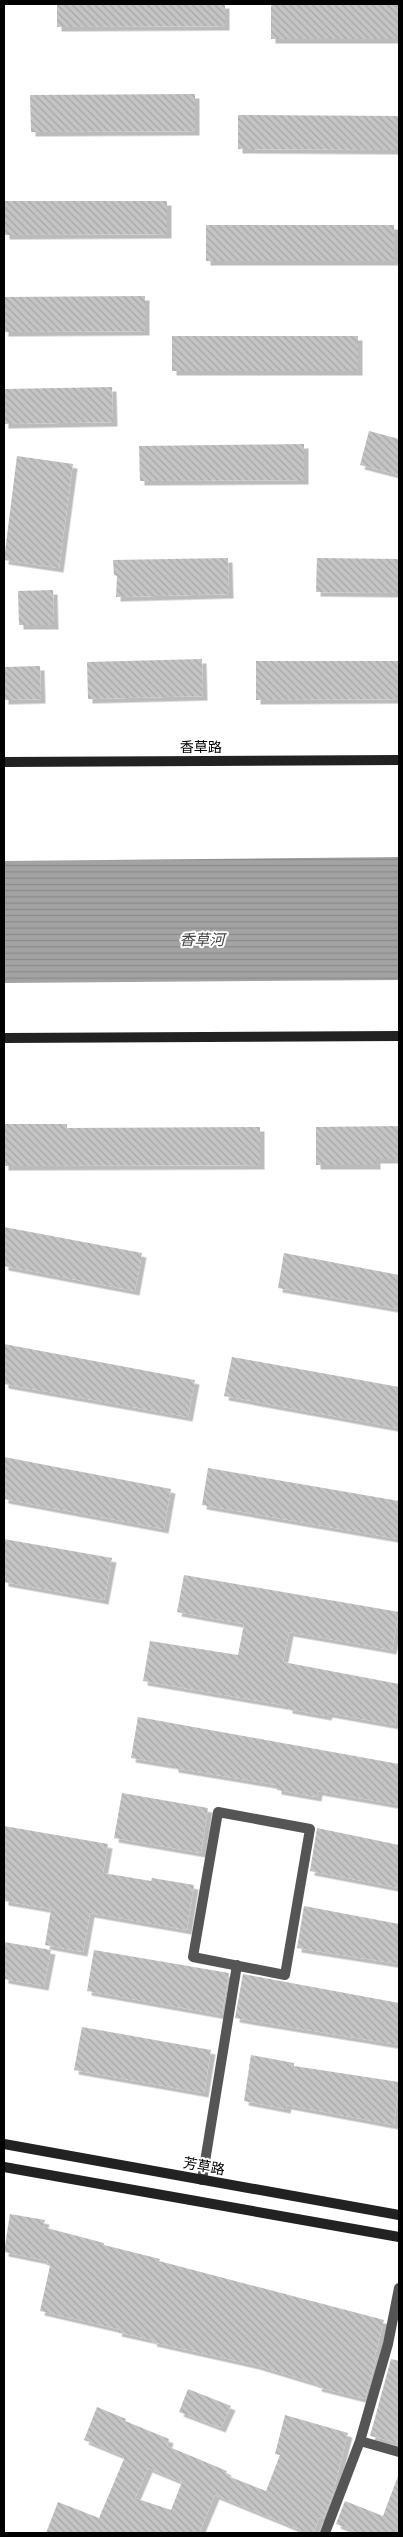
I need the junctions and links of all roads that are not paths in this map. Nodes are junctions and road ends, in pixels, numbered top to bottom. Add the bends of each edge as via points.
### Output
1 (399, 760) edge
2 (4, 762) edge
3 (399, 1036) edge
4 (4, 1038) edge
5 (237, 1965) junction
6 (4, 2144) edge
7 (4, 2166) edge
8 (202, 2180) junction
9 (399, 2216) edge
10 (399, 2237) edge
11 (399, 2288) edge
12 (360, 2442) junction
13 (399, 2452) edge
14 (325, 2533) edge

1 - 2 street, 香草路
3 - 4 street
5 - 5 street via 193,1957 218,1812 310,1829 286,1975
5 - 8 street
6 - 8 street, 芳草路
7 - 10 street
8 - 9 street, 芳草路
11 - 12 street via 388,2344
12 - 13 street
12 - 14 street

